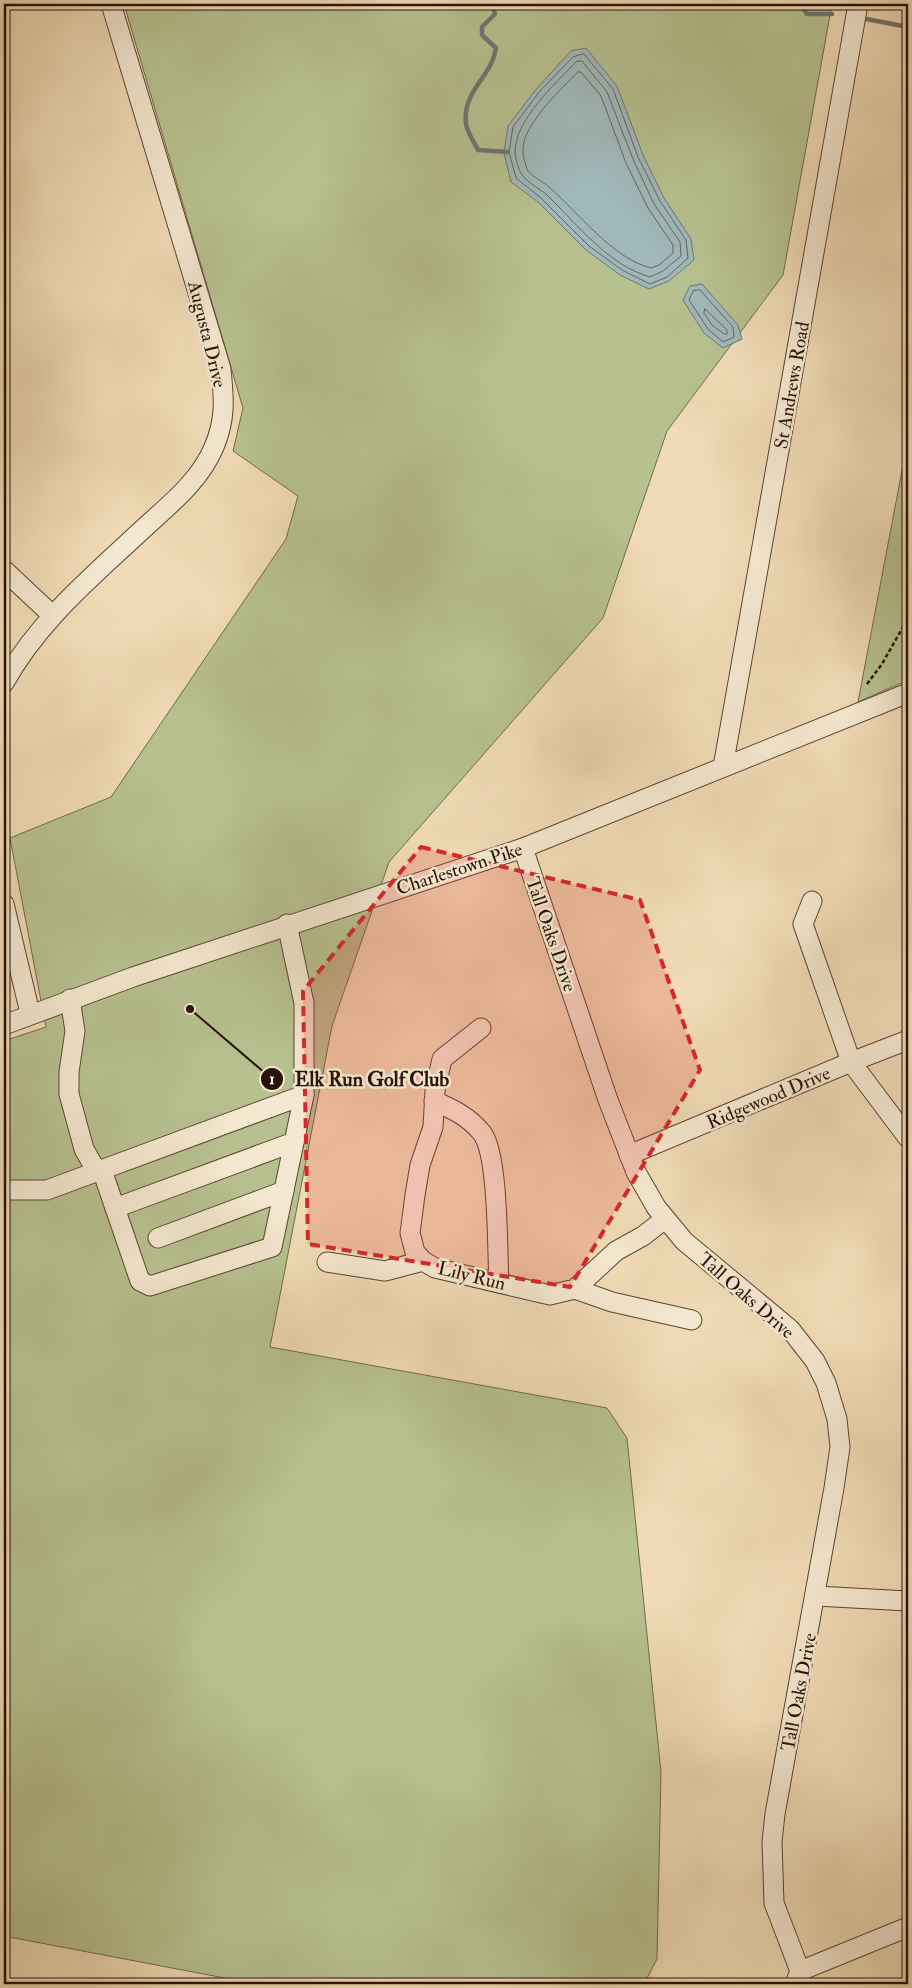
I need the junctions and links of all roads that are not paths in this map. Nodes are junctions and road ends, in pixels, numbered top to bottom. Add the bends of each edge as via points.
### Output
1 (111, 4) edge
2 (858, 4) edge
3 (4, 570) edge
4 (52, 615) junction
5 (4, 683) edge
6 (908, 693) edge
7 (723, 767) junction
8 (523, 848) junction
9 (812, 901) dead end
10 (4, 904) edge
11 (287, 924) junction
12 (70, 999) junction
13 (30, 1013) junction
14 (4, 1025) edge
15 (481, 1028) dead end
16 (908, 1040) edge
17 (852, 1062) junction
18 (304, 1095) junction
19 (434, 1101) junction
20 (908, 1138) edge
21 (294, 1142) junction
22 (629, 1155) junction
23 (99, 1171) junction
24 (4, 1190) edge
25 (284, 1191) junction
26 (115, 1208) junction
27 (665, 1219) junction
28 (158, 1238) dead end
29 (422, 1261) junction
30 (327, 1262) dead end
31 (499, 1283) junction
32 (575, 1289) junction
33 (692, 1320) dead end
34 (816, 1596) junction
35 (908, 1602) edge
36 (908, 1927) edge
37 (798, 1978) edge

1 - 4 street, Augusta Drive via 221,369 225,407 214,448 200,471 180,495
2 - 7 street, St Andrews Road
3 - 4 street
4 - 5 street, Augusta Drive via 18,658
6 - 7 street, Charlestown Pike
7 - 8 street, Charlestown Pike
8 - 11 street, Charlestown Pike
8 - 22 street, Tall Oaks Drive
9 - 17 street via 802,924
10 - 13 street
11 - 12 street, Charlestown Pike
11 - 18 street via 304,1004
12 - 13 street, Charlestown Pike
12 - 23 street via 75,1031 69,1094 84,1148
13 - 14 street, Charlestown Pike
15 - 19 street, Lily Run via 442,1059
16 - 17 street, Ridgewood Drive
17 - 20 street
17 - 22 street, Ridgewood Drive
18 - 21 street
18 - 23 street
19 - 29 street, Lily Run via 433,1127 420,1165 410,1233 415,1252
19 - 31 street via 457,1110 483,1134 490,1155
21 - 25 street
21 - 26 street
22 - 27 street, Tall Oaks Drive
23 - 24 street via 47,1190
23 - 26 street
25 - 26 street via 272,1247 150,1286 140,1281
25 - 28 street
27 - 32 street, Lily Run via 616,1252
27 - 34 street, Tall Oaks Drive via 684,1241 790,1329 815,1361 826,1382 837,1419 840,1447
29 - 30 street via 385,1271
29 - 31 street, Lily Run via 457,1274
31 - 32 street, Lily Run via 550,1295
32 - 33 street via 612,1302
34 - 35 street
34 - 37 street, Tall Oaks Drive via 772,1842 774,1903
36 - 37 street

